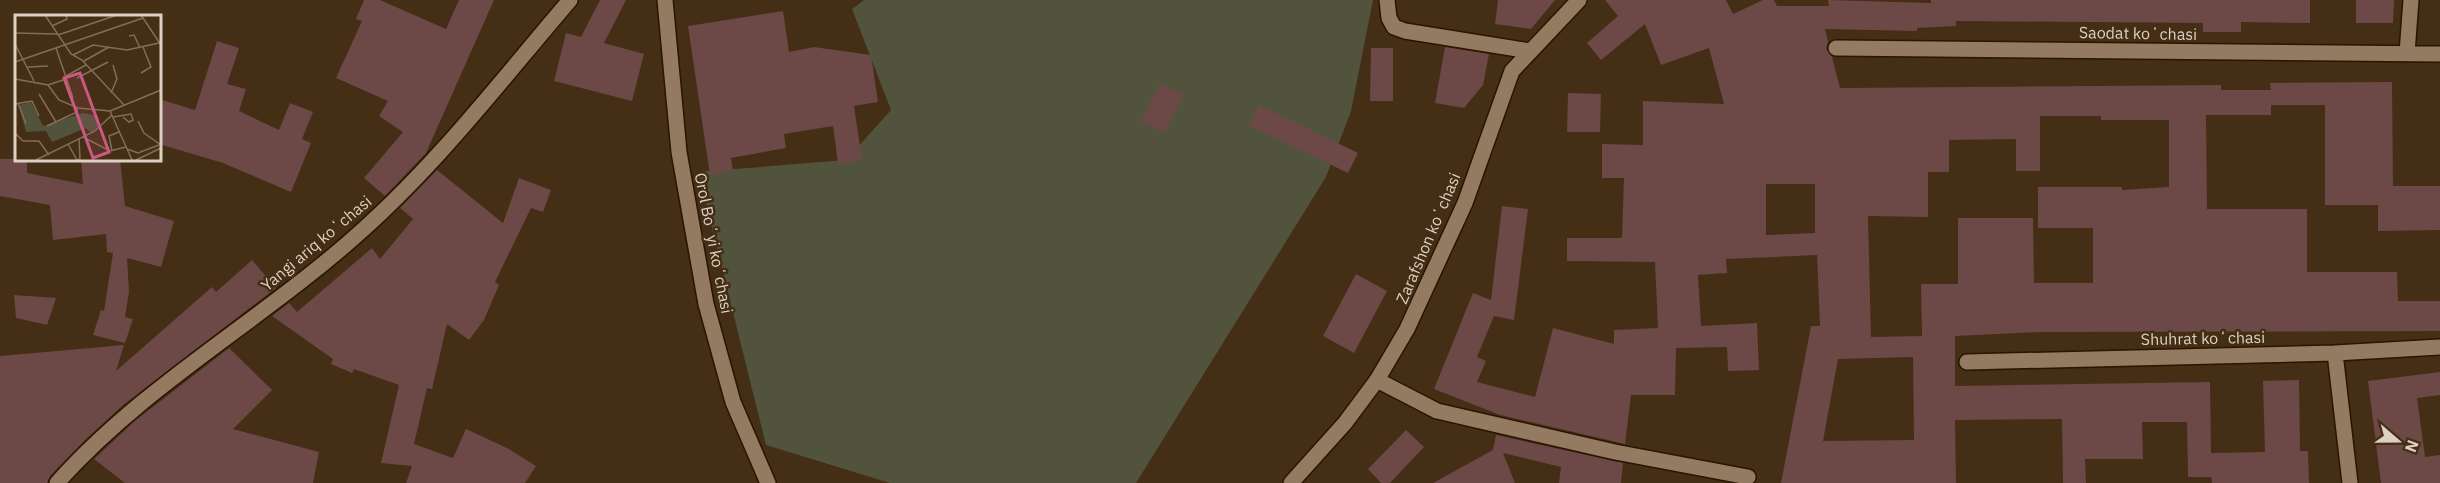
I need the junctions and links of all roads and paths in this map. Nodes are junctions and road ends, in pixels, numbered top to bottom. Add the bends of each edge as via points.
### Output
1 (570, 0) edge
2 (664, 0) edge
3 (1387, 0) edge
4 (1579, 0) edge
5 (2411, 0) edge
6 (1836, 48) dead end
7 (1530, 51) junction
8 (2407, 53) junction
9 (2440, 54) edge
10 (2440, 347) edge
11 (2335, 353) junction
12 (1967, 362) dead end
13 (1377, 380) junction
14 (1748, 477) dead end
15 (57, 483) edge
16 (768, 483) edge
17 (1292, 483) edge
18 (2350, 483) edge

1 - 15 street, Yangi ariq koʻchasi via 419,176 366,227 114,426
2 - 16 street, Orol Boʻyi koʻchasi via 679,152 706,304 734,402
3 - 7 street via 1394,27 1405,31
4 - 7 street, Zarafshon koʻchasi
5 - 8 street
6 - 8 street, Saodat koʻchasi
7 - 13 street, Zarafshon koʻchasi via 1512,70 1465,203 1407,330
8 - 9 street, Saodat koʻchasi
10 - 11 street, Shuhrat koʻchasi
11 - 12 street, Shuhrat koʻchasi
11 - 18 street
13 - 14 street via 1437,411 1615,452
13 - 17 street, Zarafshon koʻchasi

